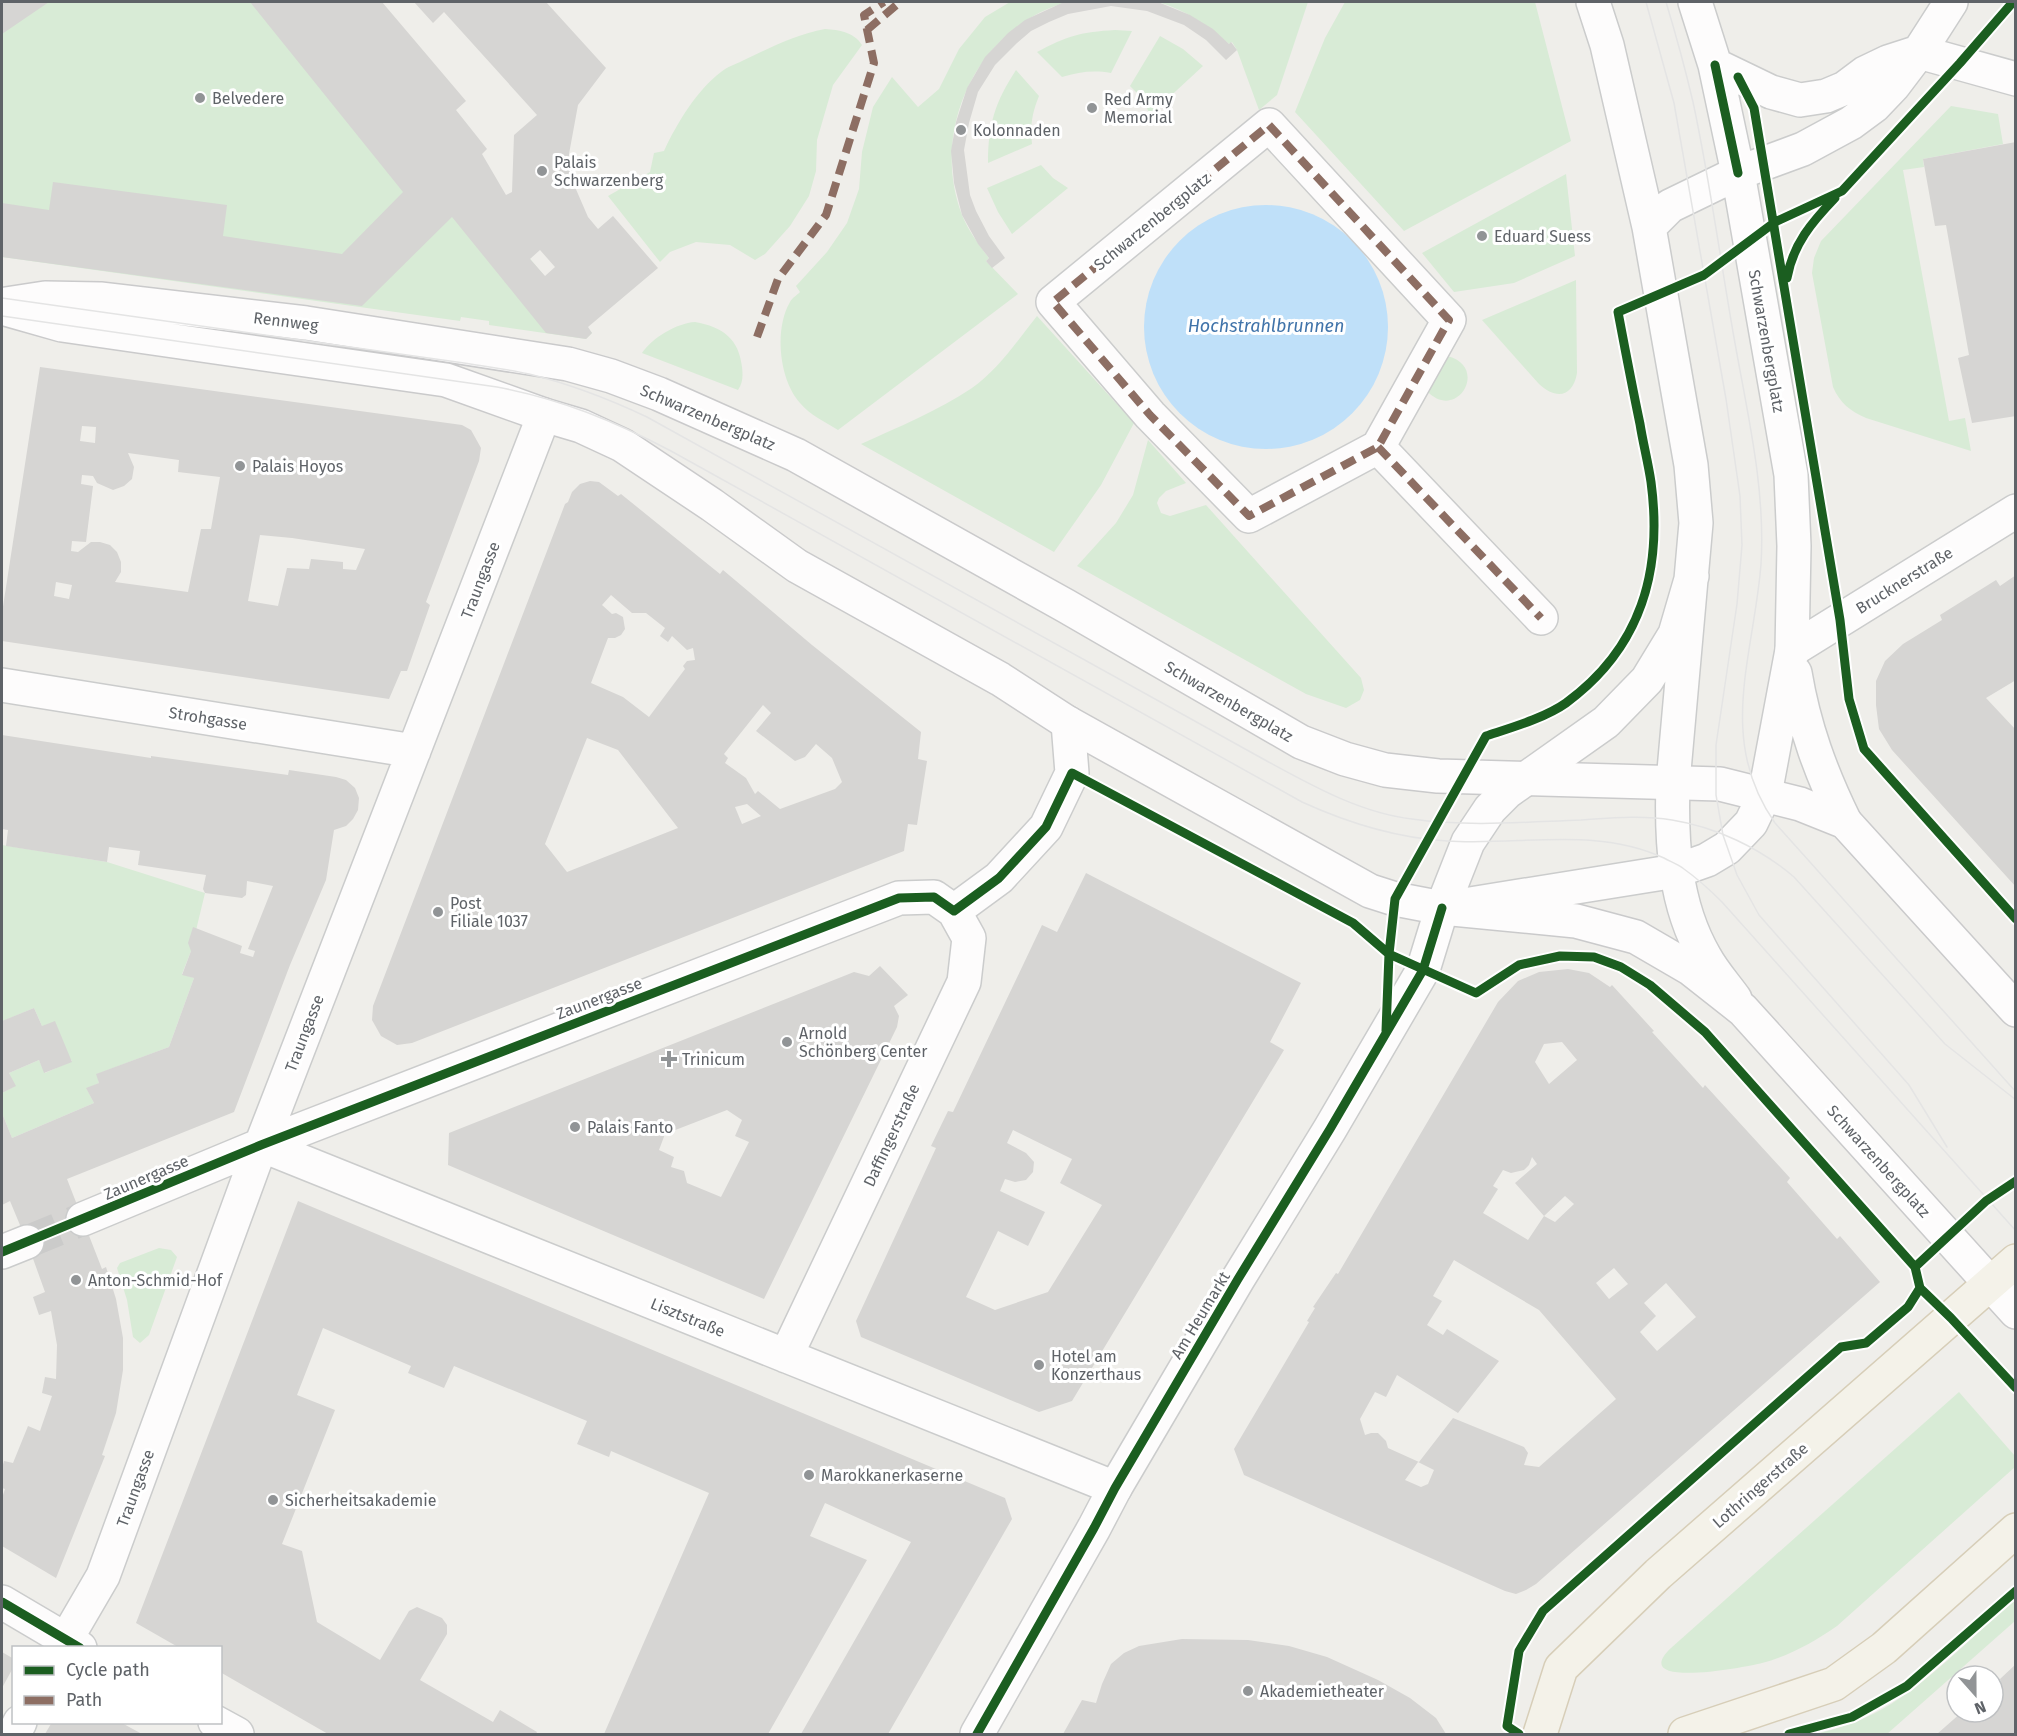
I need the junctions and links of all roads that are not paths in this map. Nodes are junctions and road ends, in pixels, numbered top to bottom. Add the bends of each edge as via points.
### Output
1 (1593, 2) edge
2 (1695, 2) edge
3 (1951, 2) edge
4 (1919, 52) junction
5 (1714, 65) junction
6 (2016, 80) edge
7 (1738, 173) junction
8 (1649, 227) junction
9 (2, 306) edge
10 (568, 364) joint
11 (544, 415) junction
12 (1378, 447) junction
13 (2016, 511) edge
14 (1692, 576) junction
15 (1541, 618) dead end
16 (1792, 650) junction
17 (2, 685) edge
18 (1068, 723) junction
19 (414, 751) junction
20 (1525, 777) junction
21 (1673, 782) junction
22 (1765, 794) junction
23 (1845, 822) junction
24 (1676, 871) junction
25 (1442, 908) junction
26 (954, 911) junction
27 (1743, 1010) junction
28 (2016, 1010) edge
29 (261, 1145) junction
30 (83, 1219) tunnel mouth
31 (2016, 1260) edge
32 (1989, 1284) junction
33 (2016, 1312) edge
34 (786, 1356) junction
35 (1115, 1488) junction
36 (2016, 1530) edge
37 (2, 1602) edge
38 (69, 1645) edge
39 (219, 1724) edge
40 (237, 1734) edge
41 (977, 1734) edge
42 (1540, 1734) edge
43 (1685, 1734) edge

1 - 8 street, Schwarzenbergplatz via 1607,45
2 - 5 street, Schwarzenbergplatz
3 - 4 street
4 - 5 street via 1888,62 1826,96 1800,100 1771,92
4 - 6 street
4 - 7 street via 1874,106 1851,123 1803,149
5 - 7 street, Schwarzenbergplatz
7 - 8 street via 1670,206
7 - 16 street, Schwarzenbergplatz via 1791,475
8 - 14 street, Schwarzenbergplatz via 1691,465 1696,524
9 - 10 street, Rennweg via 45,298 100,299 306,323
9 - 11 street, Rennweg via 62,325 446,380
10 - 20 street, Schwarzenbergplatz via 659,394 796,455 1301,742 1385,770 1455,777
11 - 18 street, Schwarzenbergplatz via 581,426 622,445 797,566 1000,679
11 - 19 street, Traungasse
12 - 12 street, Schwarzenbergplatz via 1249,516 1150,415 1053,302 1269,125 1449,320
12 - 15 street
13 - 16 street, Brucknerstraße
14 - 20 street, Schwarzenbergplatz via 1675,634 1647,680 1606,722
14 - 21 street, Schwarzenbergplatz
16 - 22 street, Schwarzenbergplatz
16 - 23 street, Schwarzenbergplatz via 1801,708 1816,758
17 - 19 street, Strohgasse
18 - 25 street, Schwarzenbergplatz via 1370,891
18 - 26 street via 1072,773 1046,827 999,878
19 - 29 street, Traungasse
20 - 21 street, Schwarzenbergplatz
20 - 25 street, Schwarzenbergplatz via 1490,809 1467,842
21 - 22 street, Schwarzenbergplatz via 1720,784
21 - 24 street, Schwarzenbergplatz
22 - 23 street, Schwarzenbergplatz
22 - 24 street, Schwarzenbergplatz via 1751,823 1731,844 1707,860
23 - 28 street, Schwarzenbergplatz
24 - 25 street, Schwarzenbergplatz
24 - 27 street, Schwarzenbergplatz via 1686,915 1705,957
25 - 27 street, Schwarzenbergplatz via 1576,921 1636,937 1691,969
25 - 35 street, Am Heumarkt via 1422,970
26 - 29 street, Zaunergasse via 934,897 899,898
26 - 34 street, Daffingerstraße via 969,938 964,982
27 - 32 street, Schwarzenbergplatz
29 - 30 street, Zaunergasse
29 - 34 street, Lisztstraße
29 - 38 street, Traungasse via 103,1576
31 - 32 main road, Lothringerstraße
32 - 33 street, Schwarzenbergplatz
32 - 42 main road, Lothringerstraße via 1658,1574 1561,1668
34 - 35 street, Lisztstraße
35 - 41 street, Am Heumarkt
36 - 43 main road via 1884,1648 1834,1684
37 - 38 street
39 - 40 street

